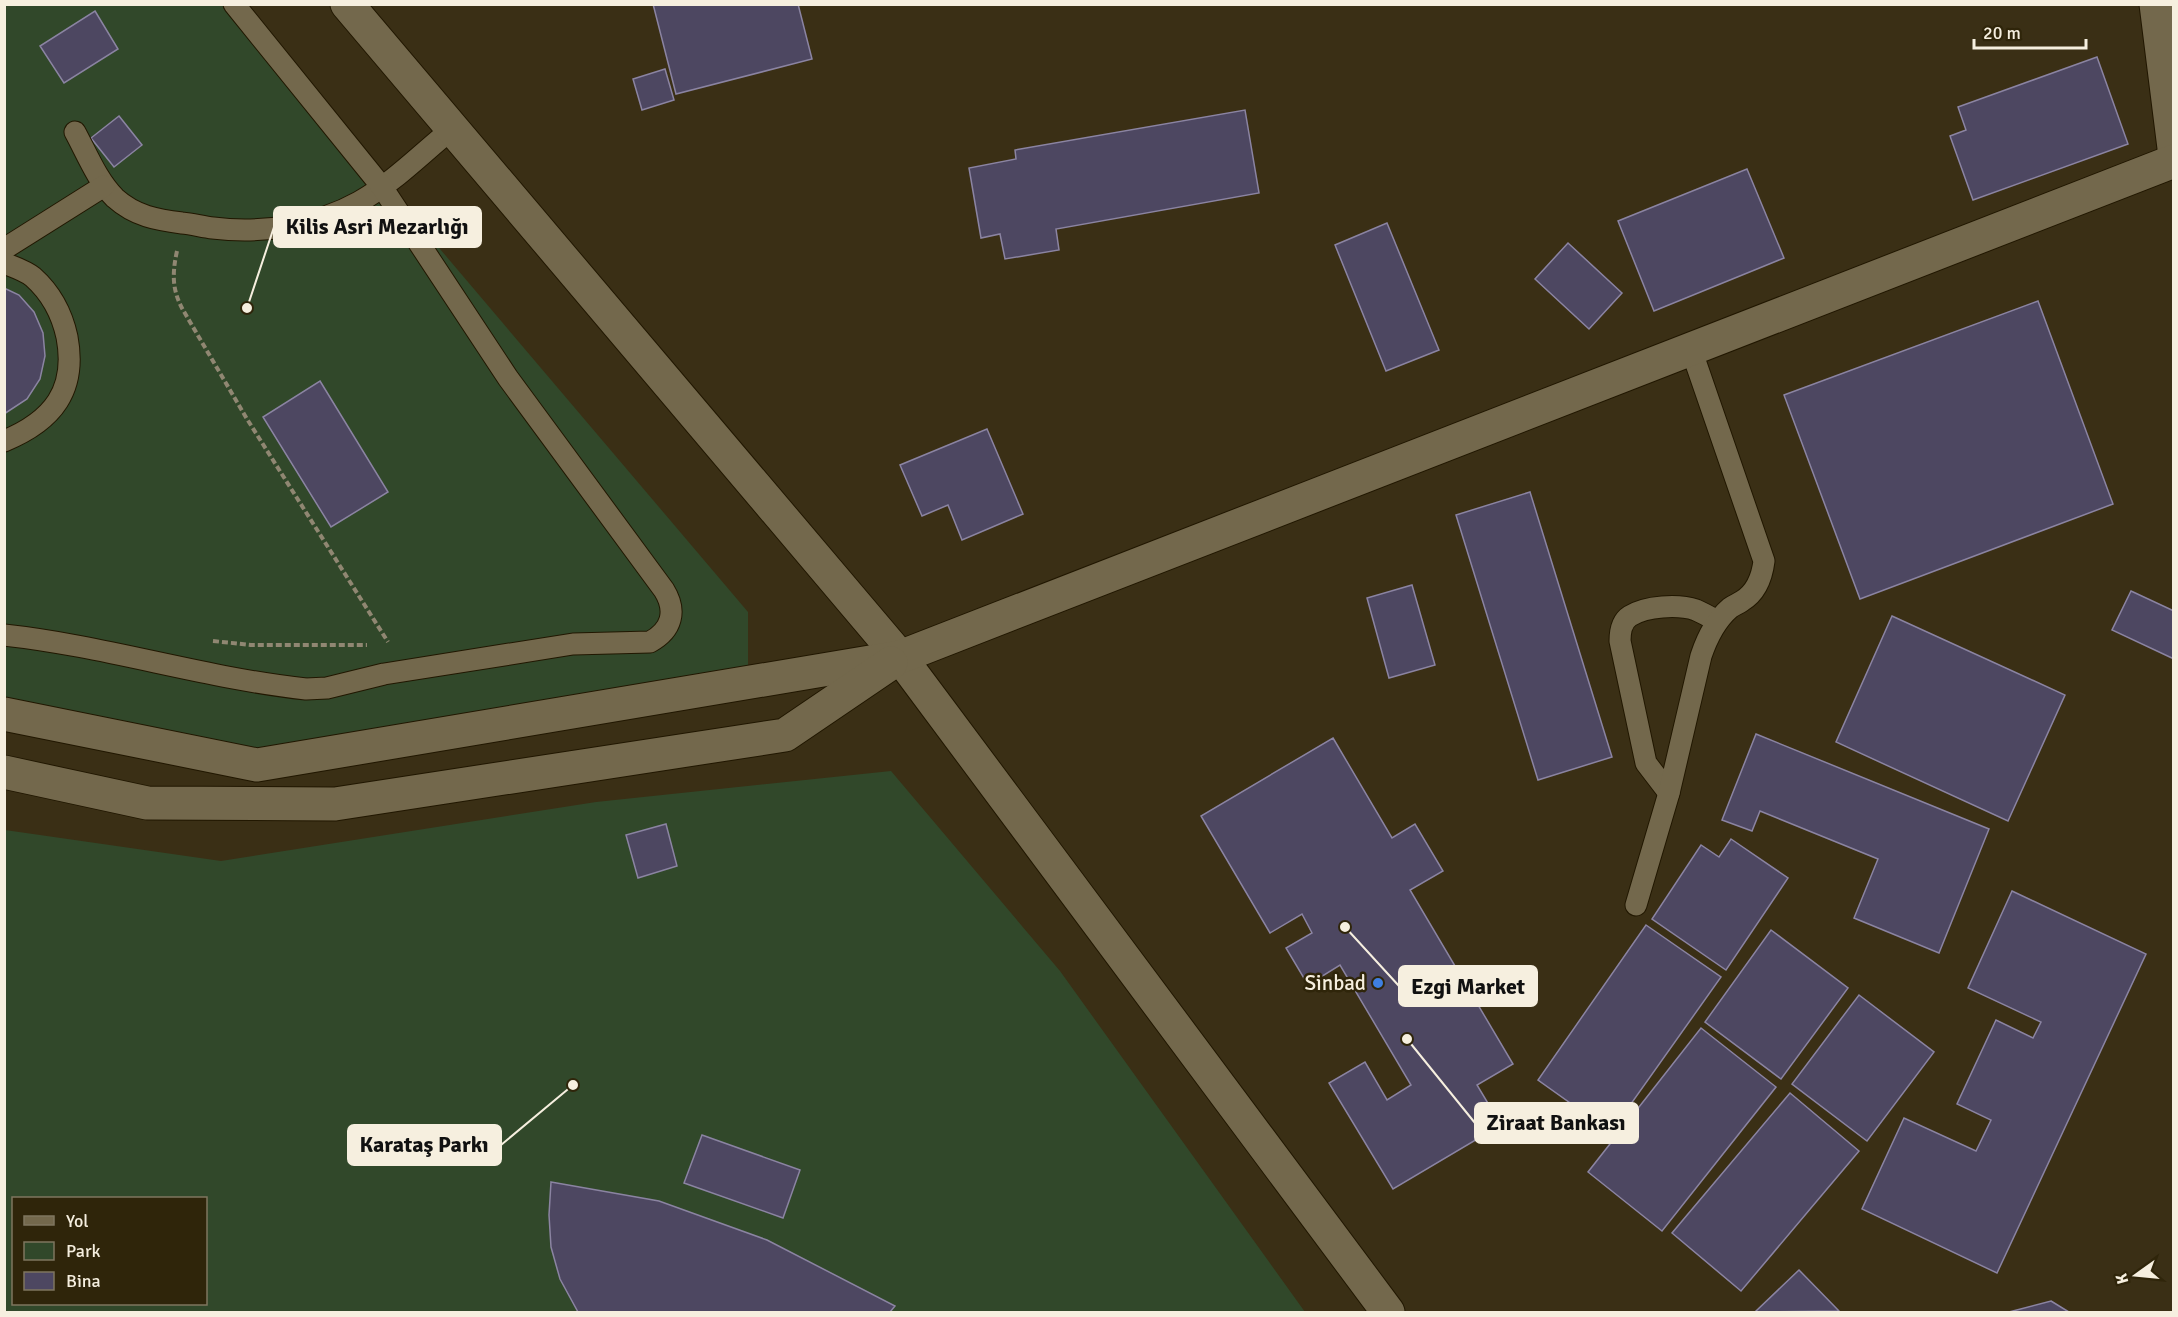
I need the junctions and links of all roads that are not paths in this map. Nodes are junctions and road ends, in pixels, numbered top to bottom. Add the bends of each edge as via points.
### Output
1 (234, 4) edge
2 (347, 4) edge
3 (2156, 4) edge
4 (452, 129) junction
5 (75, 132) dead end
6 (2174, 148) edge
7 (2174, 161) edge
8 (104, 186) junction
9 (382, 187) junction
10 (4, 249) edge
11 (4, 262) edge
12 (1691, 349) junction
13 (4, 441) edge
14 (1717, 621) junction
15 (4, 635) edge
16 (900, 657) junction
17 (4, 714) edge
18 (4, 772) edge
19 (1669, 793) junction
20 (1636, 905) dead end
21 (1388, 1312) edge

1 - 9 lane
2 - 4 street
3 - 6 street
4 - 9 lane
4 - 16 street
5 - 8 lane
7 - 12 street
8 - 9 lane via 131,210 147,217 244,230 305,223 334,214
8 - 10 lane
9 - 15 lane via 508,378 664,590 672,609 668,629 650,642 573,644 306,689
11 - 13 lane via 32,275 48,292 62,320 70,371 52,410 25,432
12 - 14 lane via 1764,561 1763,574 1753,591
12 - 16 street
14 - 19 lane via 1701,656
14 - 19 lane via 1695,610 1660,606 1630,616 1620,629 1646,763
16 - 17 street via 256,765
16 - 18 street via 785,735 335,804 147,802
16 - 21 street
19 - 20 lane

